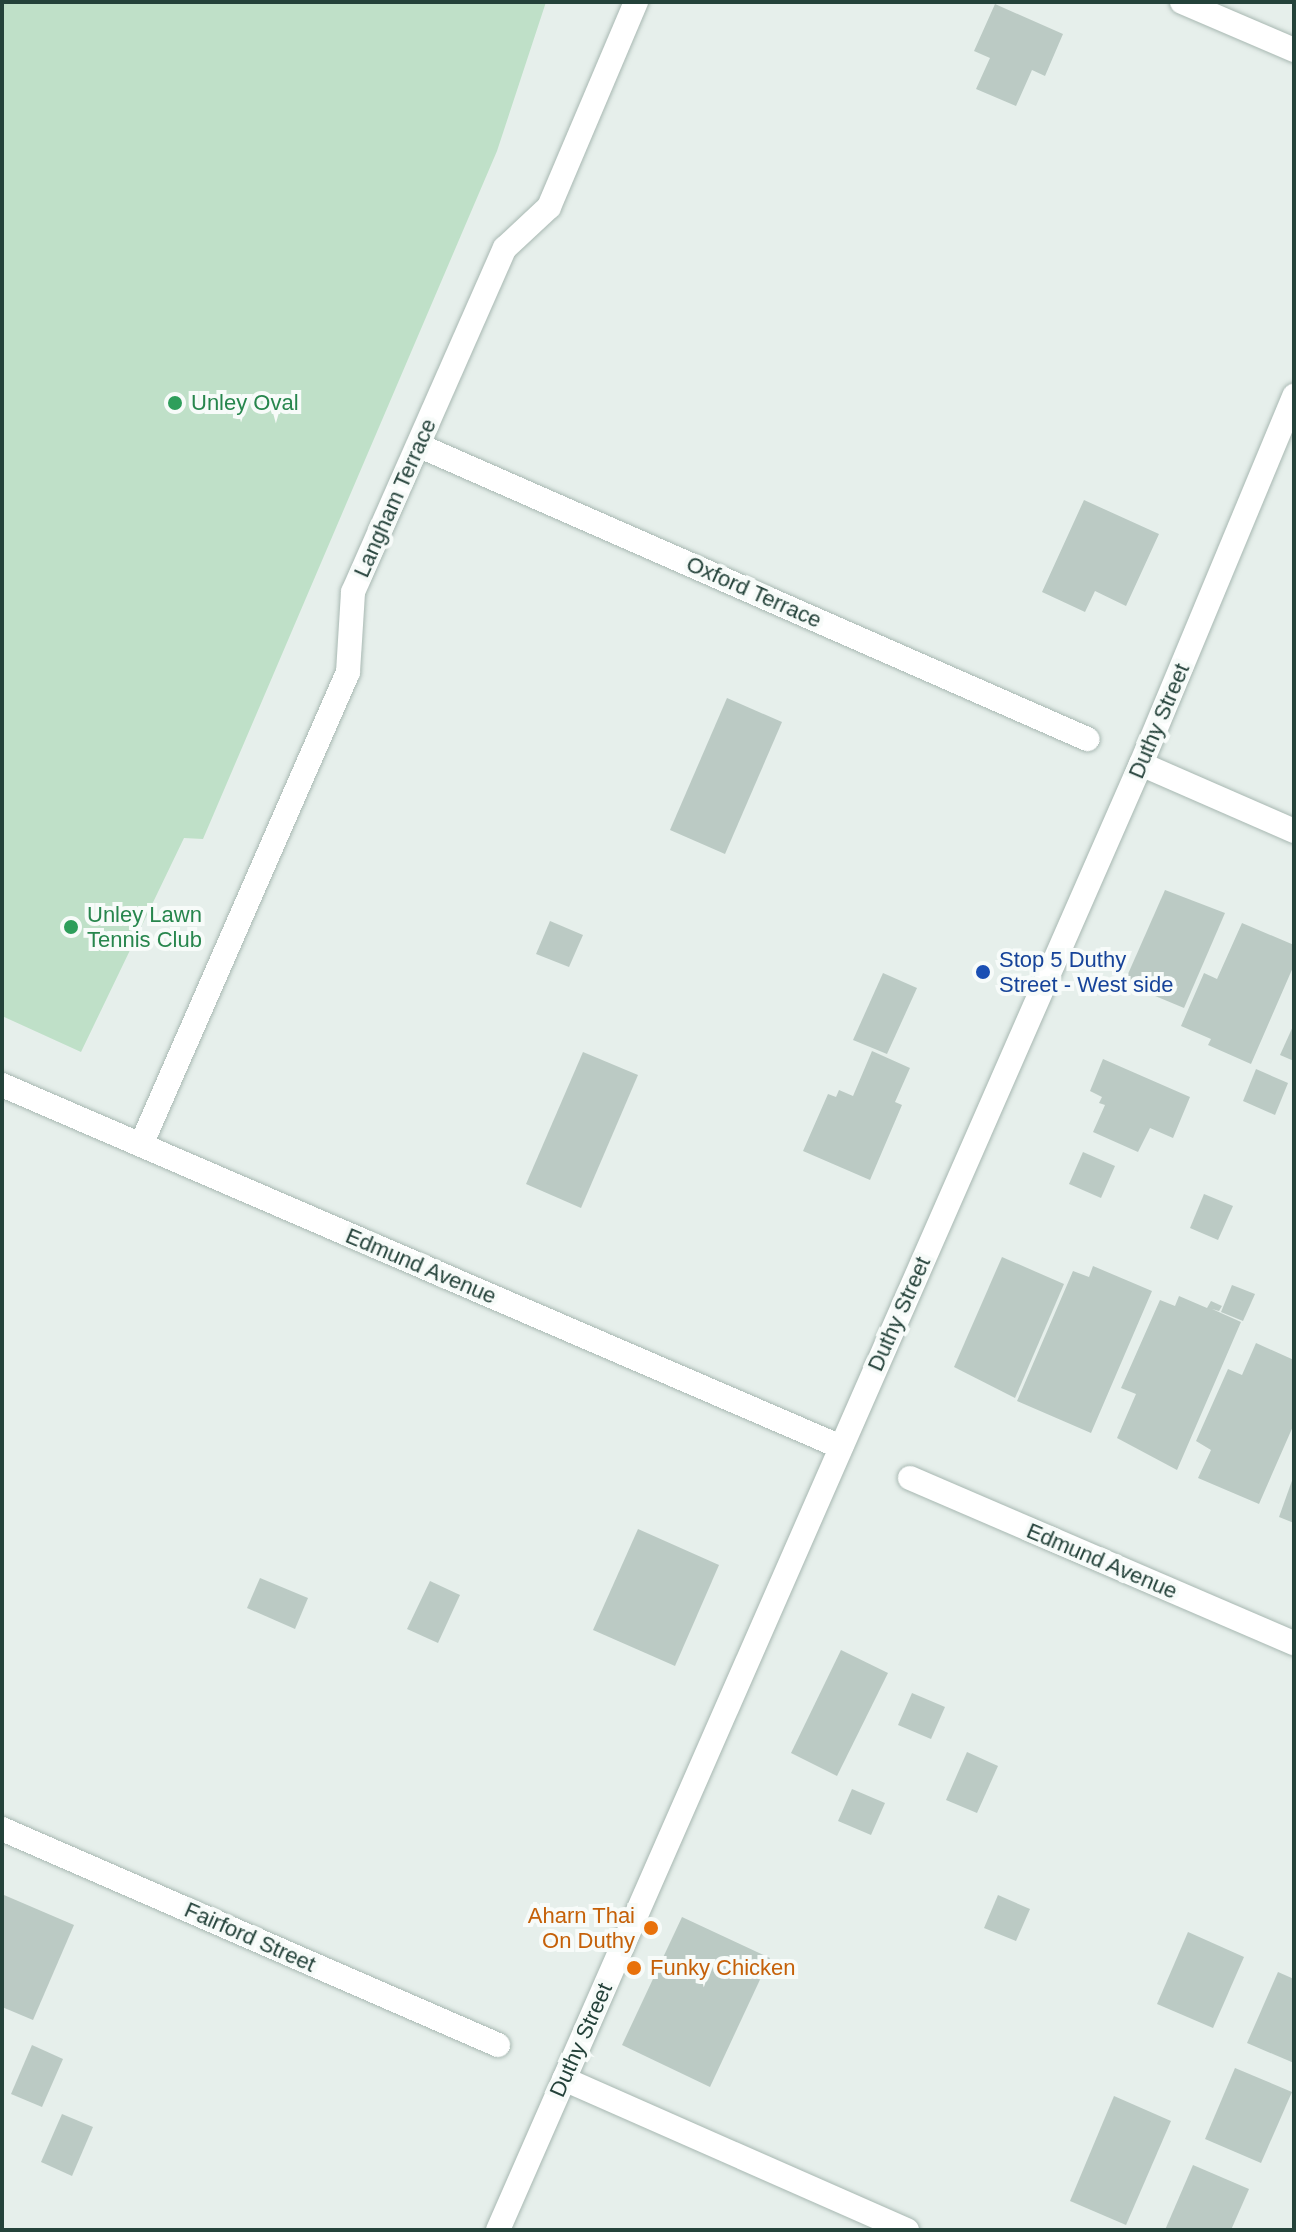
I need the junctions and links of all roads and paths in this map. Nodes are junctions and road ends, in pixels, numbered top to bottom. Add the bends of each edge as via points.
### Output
1 (636, 2) edge
2 (1182, 2) edge
3 (1294, 50) edge
4 (1294, 396) edge
5 (420, 446) junction
6 (1087, 739) dead end
7 (1141, 764) junction
8 (1294, 831) edge
9 (2, 1085) edge
10 (141, 1145) junction
11 (841, 1447) junction
12 (910, 1478) dead end
13 (1294, 1643) edge
14 (2, 1829) edge
15 (498, 2045) dead end
16 (564, 2079) junction
17 (498, 2230) edge
18 (907, 2230) edge

1 - 5 street, Langham Terrace via 549,207 505,248
2 - 3 street
4 - 7 street, Duthy Street
5 - 6 street, Oxford Terrace
5 - 10 street, Langham Terrace via 353,592 348,672
7 - 8 street
7 - 11 street, Duthy Street
9 - 10 street, Edmund Avenue
10 - 11 street, Edmund Avenue
11 - 16 street, Duthy Street
12 - 13 street, Edmund Avenue
14 - 15 street, Fairford Street
16 - 17 street, Duthy Street
16 - 18 street

